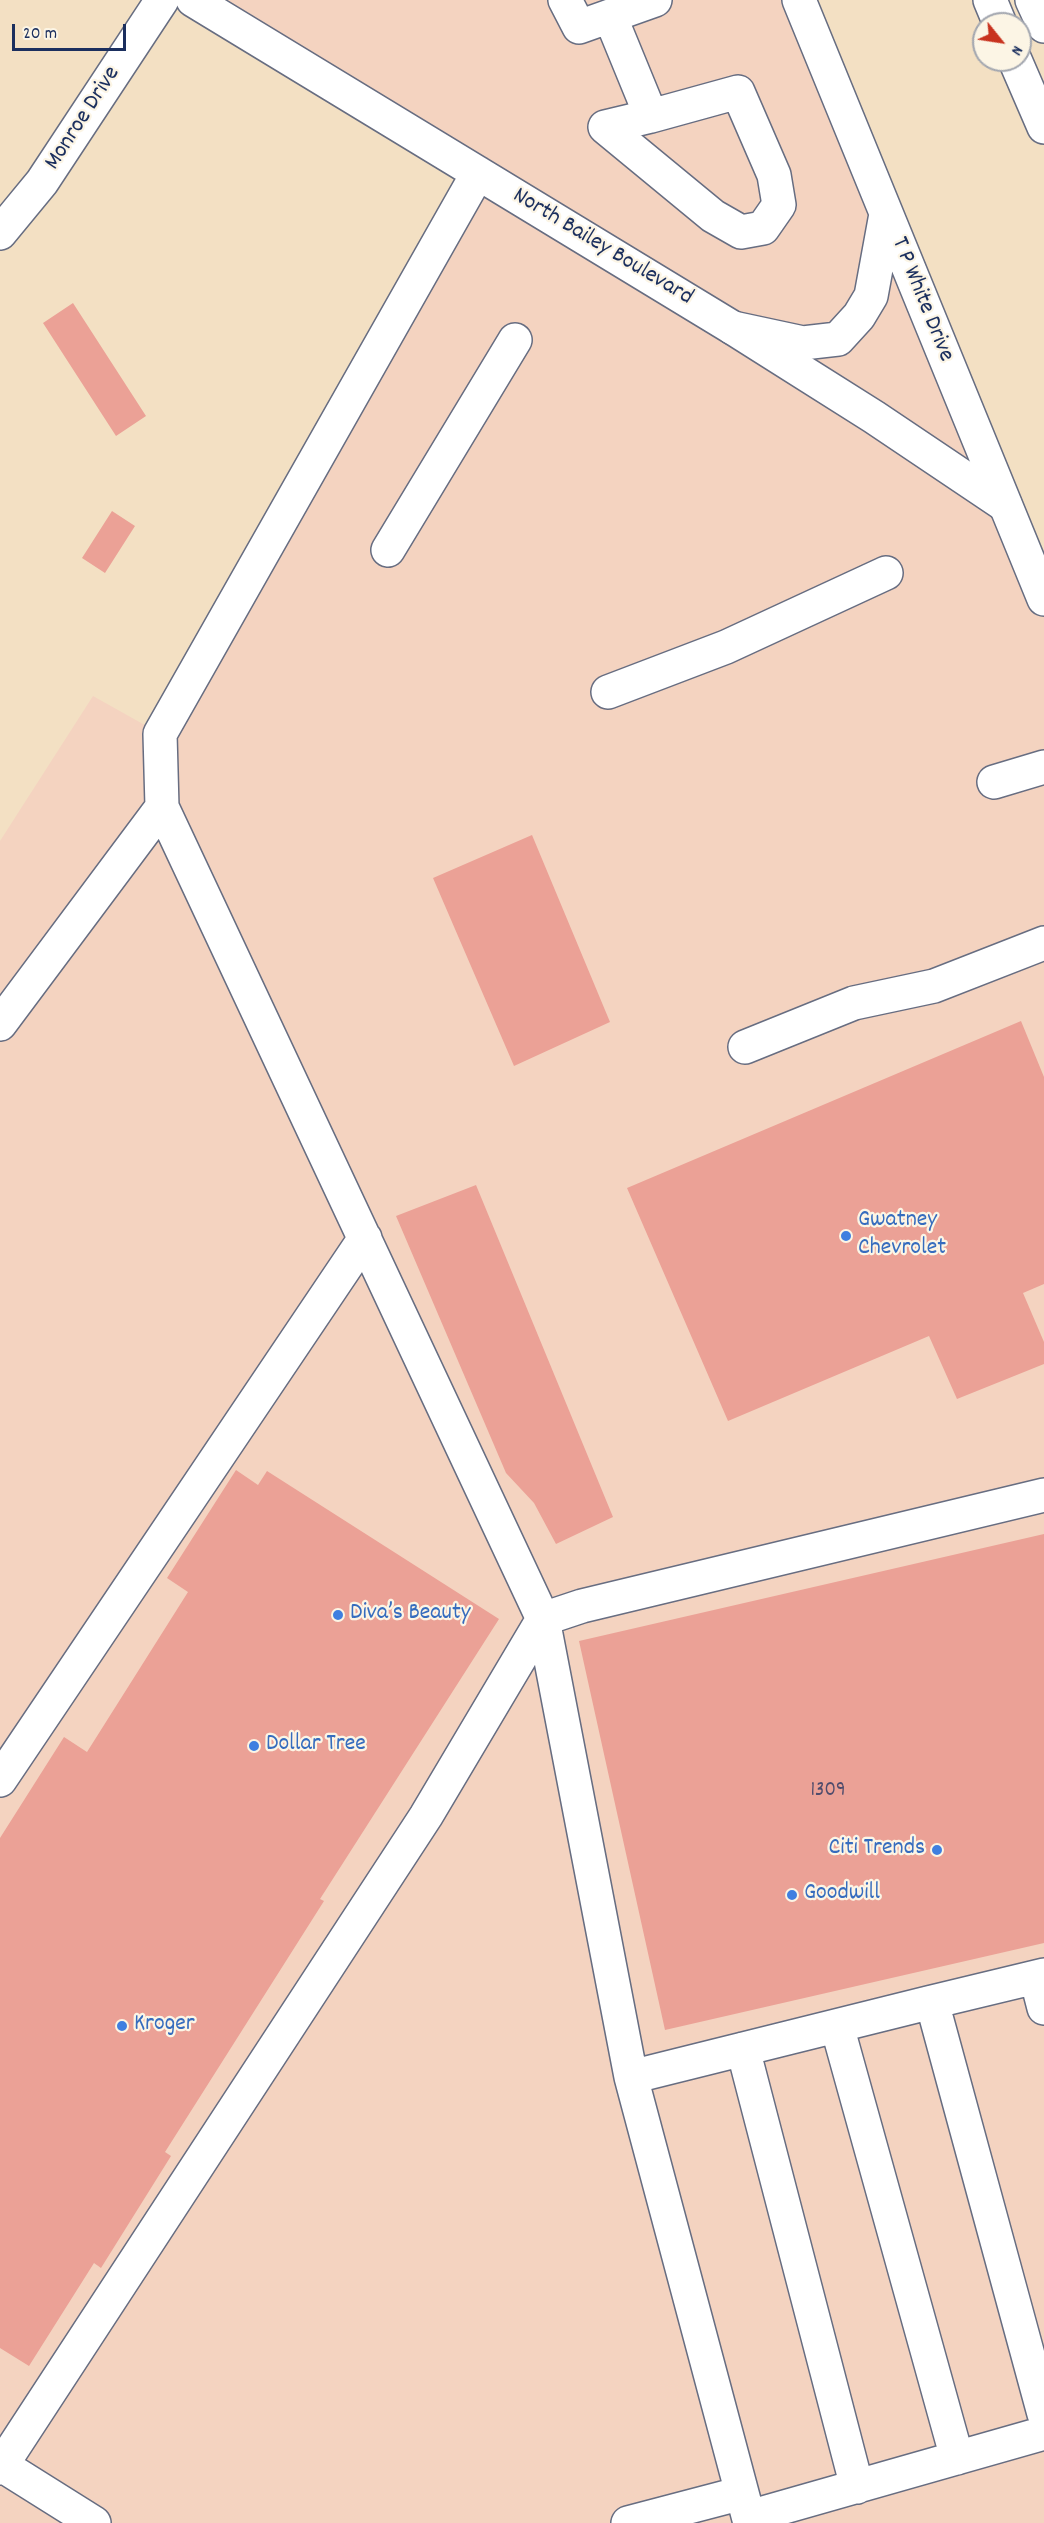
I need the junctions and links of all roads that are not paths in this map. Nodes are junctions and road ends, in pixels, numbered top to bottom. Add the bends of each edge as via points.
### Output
1 (162, 0) edge
2 (193, 0) edge
3 (565, 0) edge
4 (655, 0) edge
5 (799, 0) edge
6 (1032, 0) edge
7 (610, 16) junction
8 (1044, 26) edge
9 (1020, 72) edge
10 (651, 116) junction
11 (1044, 127) edge
12 (478, 173) junction
13 (886, 214) junction
14 (0, 233) edge
15 (733, 328) junction
16 (515, 340) dead end
17 (1005, 505) junction
18 (388, 550) dead end
19 (886, 573) dead end
20 (1044, 599) edge
21 (608, 692) dead end
22 (1044, 766) edge
23 (994, 782) dead end
24 (162, 807) junction
25 (1044, 943) edge
26 (0, 1024) edge
27 (745, 1047) dead end
28 (365, 1238) junction
29 (1044, 1495) edge
30 (543, 1619) junction
31 (0, 1780) edge
32 (1041, 1987) edge
33 (932, 2002) junction
34 (837, 2026) junction
35 (743, 2049) junction
36 (630, 2077) junction
37 (1044, 2414) edge
38 (1044, 2433) edge
39 (957, 2458) junction
40 (0, 2466) edge
41 (857, 2487) junction
42 (747, 2511) edge
43 (94, 2523) edge
44 (628, 2523) edge

1 - 14 main road, Monroe Drive via 42,182
2 - 12 main road, North Bailey Boulevard
3 - 7 main road via 579,27
4 - 7 main road
5 - 13 main road, T P White Drive
6 - 8 main road
7 - 10 main road
9 - 11 main road
10 - 10 main road via 738,92 774,175 779,205 763,228 741,232 713,216 605,127
12 - 15 main road, North Bailey Boulevard
12 - 24 main road via 160,734
13 - 15 main road via 871,296 838,339 803,343
13 - 17 main road, T P White Drive
15 - 17 main road, North Bailey Boulevard
16 - 18 main road
17 - 20 main road, T P White Drive
19 - 21 main road via 726,647
22 - 23 main road
24 - 26 main road
24 - 28 main road
25 - 27 main road via 933,986 854,1003
28 - 30 main road
28 - 31 main road
29 - 30 main road via 582,1606
30 - 36 main road
30 - 40 main road via 420,1825
32 - 33 main road
33 - 34 main road
33 - 37 main road
34 - 35 main road
34 - 39 main road
35 - 36 main road
35 - 41 main road
36 - 42 main road
38 - 39 main road
39 - 41 main road
40 - 43 main road
41 - 42 main road
42 - 44 main road

